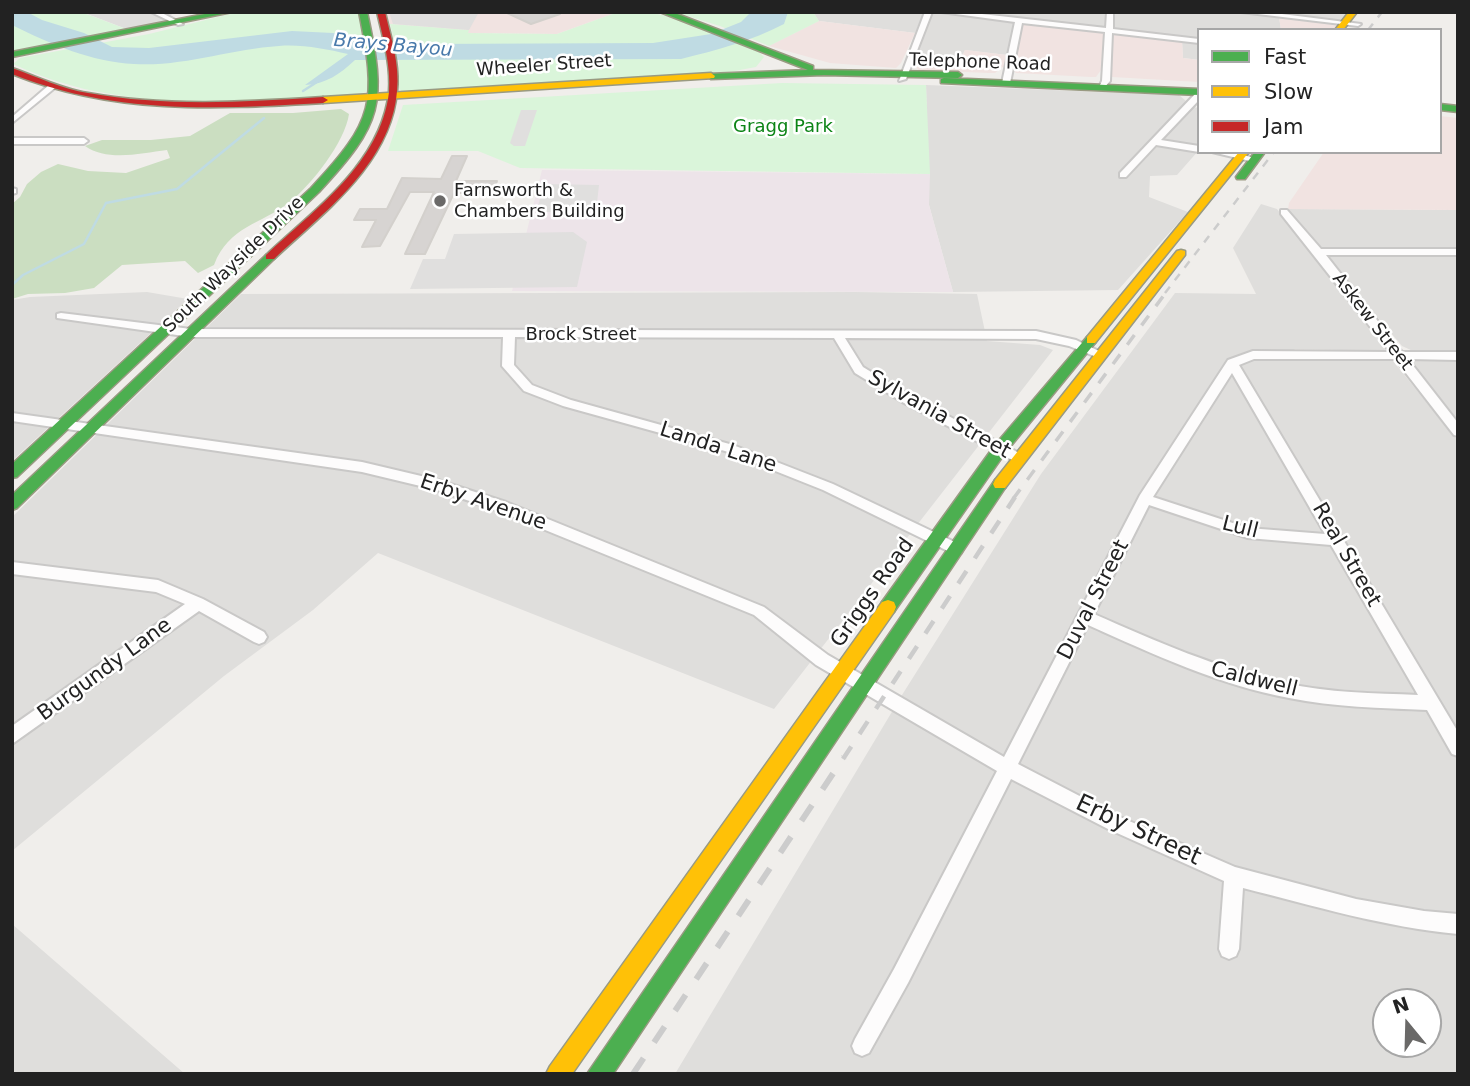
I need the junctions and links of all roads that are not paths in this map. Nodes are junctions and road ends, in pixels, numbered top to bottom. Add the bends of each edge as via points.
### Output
1 (154, 12) edge
2 (228, 12) edge
3 (664, 12) edge
4 (929, 12) edge
5 (944, 12) edge
6 (1110, 12) edge
7 (1244, 12) edge
8 (209, 15) edge
9 (1287, 15) edge
10 (364, 19) edge
11 (383, 20) edge
12 (1019, 21) junction
13 (1353, 22) edge
14 (180, 24) junction
15 (1109, 31) junction
16 (1197, 41) edge
17 (765, 49) junction
18 (17, 55) edge
19 (12, 71) edge
20 (824, 72) junction
21 (735, 74) junction
22 (904, 75) junction
23 (859, 78) junction
24 (1006, 80) junction
25 (12, 82) edge
26 (1104, 84) junction
27 (1197, 85) edge
28 (48, 91) junction
29 (1197, 93) edge
30 (1197, 95) edge
31 (395, 97) junction
32 (374, 99) junction
33 (12, 121) edge
34 (12, 141) edge
35 (85, 141) dead end
36 (1155, 142) junction
37 (353, 148) junction
38 (376, 148) junction
39 (1197, 149) edge
40 (1250, 155) edge
41 (1123, 175) dead end
42 (1284, 212) dead end
43 (1318, 252) junction
44 (1458, 252) edge
45 (61, 316) dead end
46 (168, 330) junction
47 (191, 332) junction
48 (509, 335) junction
49 (838, 335) junction
50 (1082, 347) junction
51 (1099, 354) junction
52 (1398, 356) junction
53 (1458, 356) edge
54 (1232, 363) junction
55 (12, 417) edge
56 (66, 424) junction
57 (91, 428) junction
58 (1458, 432) edge
59 (1000, 449) junction
60 (1018, 458) junction
61 (12, 473) edge
62 (1145, 499) junction
63 (12, 504) edge
64 (936, 539) junction
65 (1338, 541) junction
66 (956, 549) junction
67 (12, 568) edge
68 (198, 603) junction
69 (1085, 617) junction
70 (259, 637) dead end
71 (843, 672) junction
72 (864, 684) junction
73 (1432, 703) junction
74 (12, 736) edge
75 (1458, 748) edge
76 (1008, 768) junction
77 (1234, 876) junction
78 (1458, 924) edge
79 (1229, 949) dead end
80 (862, 1046) dead end
81 (558, 1074) edge
82 (599, 1074) edge

1 - 14 street
2 - 8 main road
3 - 17 main road, Telephone Road
4 - 22 street
5 - 12 street
6 - 15 street
7 - 9 street
8 - 14 main road
9 - 13 street
10 - 32 main road, South Wayside Drive via 375,75
11 - 31 main road, South Wayside Drive
12 - 15 street
12 - 24 street
14 - 18 main road
15 - 16 street
15 - 26 street
17 - 20 main road, Telephone Road
17 - 21 main road via 766,61 761,67
17 - 22 main road, Telephone Road
19 - 28 main road, Wheeler Street
20 - 21 main road, Wheeler Street
20 - 22 main road, Wheeler Street
20 - 23 main road, Telephone Road
21 - 31 main road, Wheeler Street
22 - 23 main road, Telephone Road
22 - 24 main road, Telephone Road
22 - 24 main road, Telephone Road
23 - 31 main road, Wheeler Street via 714,80
24 - 26 main road, Telephone Road
25 - 28 main road, Wheeler Street
26 - 27 main road, Telephone Road
26 - 29 main road, Telephone Road
28 - 32 main road, Wheeler Street via 124,104 230,108
28 - 33 street
30 - 36 street
31 - 32 main road, Wheeler Street
31 - 38 main road, South Wayside Drive
32 - 37 main road, South Wayside Drive
34 - 35 street
36 - 39 street
36 - 41 street
37 - 38 main road
37 - 46 main road, South Wayside Drive
38 - 47 main road, South Wayside Drive via 357,173
40 - 50 main road, Griggs Road
40 - 51 main road, Griggs Road
42 - 43 street, Askew Street
43 - 44 street
43 - 52 street, Askew Street
45 - 46 street, Brock Street
46 - 47 street, Brock Street
46 - 56 main road, South Wayside Drive
47 - 48 street, Brock Street
47 - 57 main road, South Wayside Drive
48 - 49 street, Brock Street
48 - 64 street, Landa Lane via 508,366 528,388 729,448 828,487
49 - 50 street, Brock Street via 1036,335
49 - 59 street, Sylvania Street via 859,370
50 - 51 street, Brock Street
50 - 59 main road, Griggs Road
51 - 60 main road, Griggs Road
52 - 53 street
52 - 54 street via 1253,355
52 - 58 street, Askew Street
54 - 62 street, Duval Street
54 - 65 street, Real Street
55 - 56 street, Erby Avenue
56 - 57 street, Erby Avenue
56 - 61 main road, South Wayside Drive
57 - 63 main road, South Wayside Drive
57 - 71 street, Erby Avenue via 362,467 438,485 759,611
59 - 60 street, Sylvania Street
59 - 64 main road, Griggs Road
60 - 66 main road, Griggs Road
62 - 65 street, Lull via 1248,533
62 - 69 street, Duval Street
64 - 66 street, Landa Lane
64 - 71 main road, Griggs Road
65 - 73 street, Real Street
66 - 72 main road, Griggs Road
67 - 68 street via 158,586
68 - 70 street
68 - 74 street, Burgundy Lane
69 - 73 street, Caldwell via 1180,659 1287,691
69 - 76 street, Duval Street
71 - 72 street, Erby Street
71 - 81 main road, Griggs Road
72 - 76 street, Erby Street
72 - 82 main road, Griggs Road
73 - 75 street, Real Street
76 - 77 street, Erby Street via 1114,823
76 - 80 street, Duval Street
77 - 78 street, Erby Street via 1356,908
77 - 79 street

